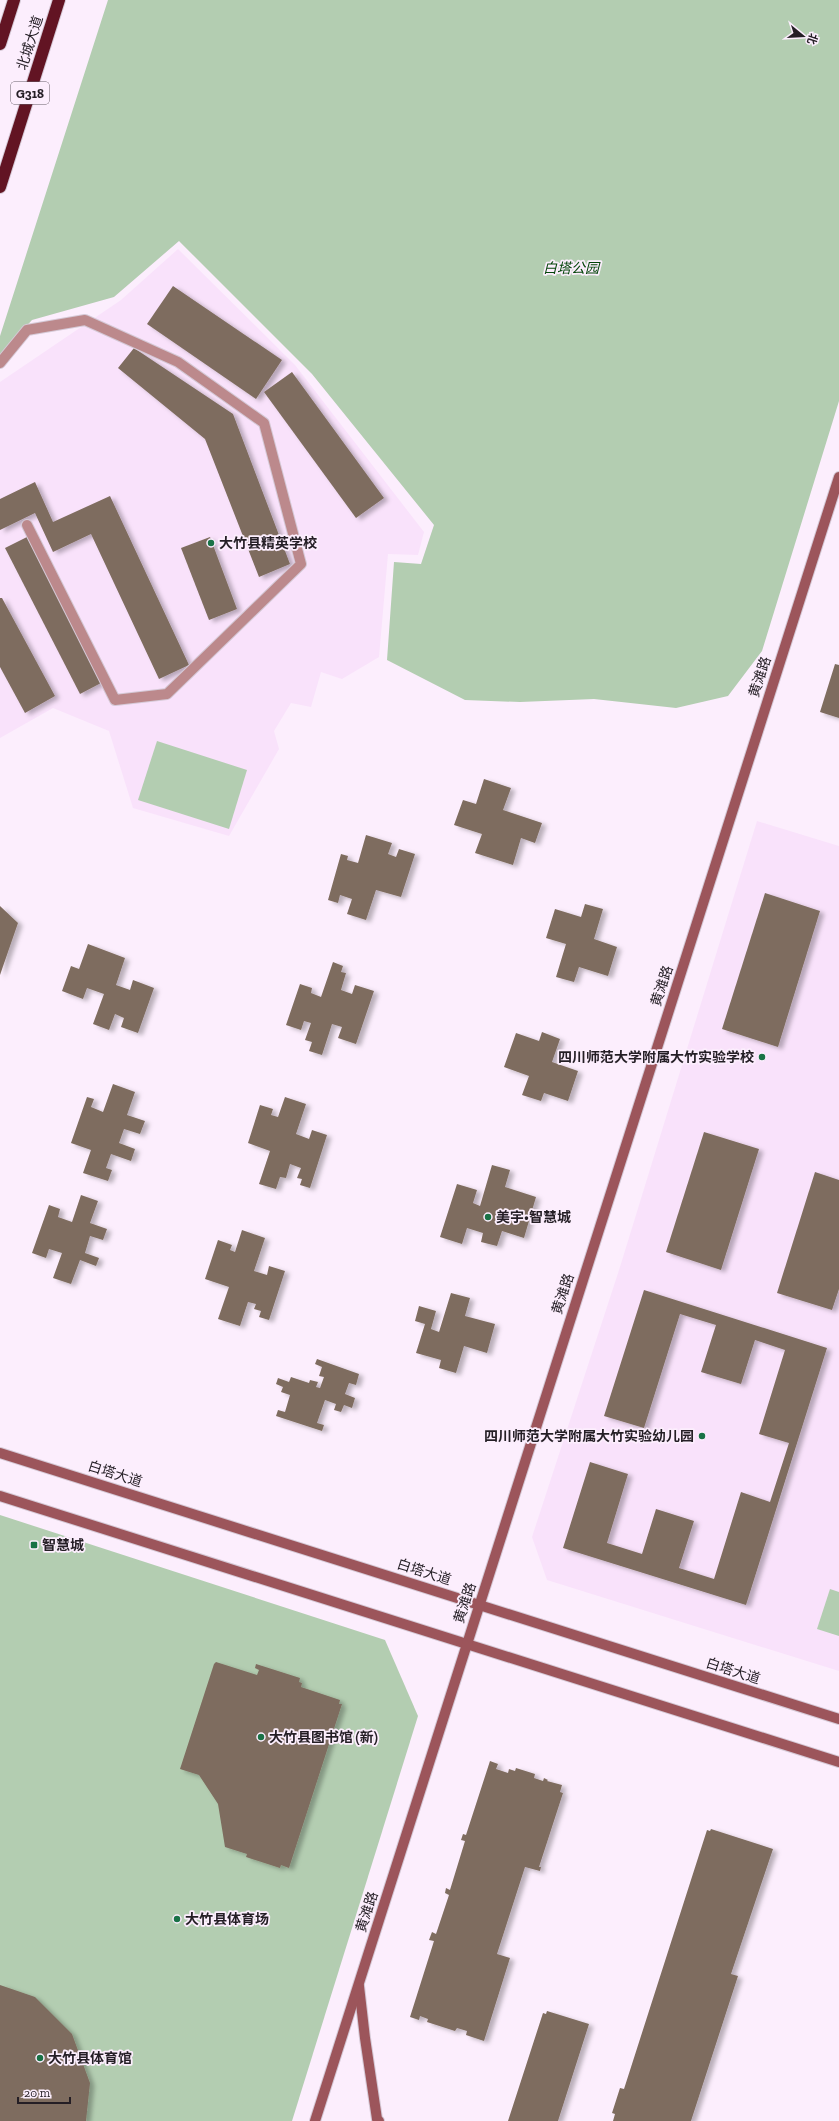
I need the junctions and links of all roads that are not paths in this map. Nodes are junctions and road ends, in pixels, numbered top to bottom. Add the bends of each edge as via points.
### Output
1 (14, 0) edge
2 (59, 0) edge
3 (0, 44) edge
4 (0, 187) edge
5 (0, 363) edge
6 (839, 476) edge
7 (27, 524) dead end
8 (0, 1453) edge
9 (0, 1496) edge
10 (479, 1605) junction
11 (467, 1644) junction
12 (839, 1719) edge
13 (839, 1762) edge
14 (359, 1982) junction
15 (314, 2121) edge
16 (379, 2121) edge

1 - 3 highway, 北城大道
2 - 4 highway, 北城大道 / G318
5 - 7 street via 27,330 85,320 178,362 264,423 301,564 167,694 115,700
6 - 10 main road, 黄滩路
8 - 10 main road, 白塔大道
9 - 11 main road
10 - 11 main road, 黄滩路
10 - 12 main road, 白塔大道
11 - 13 main road
11 - 14 main road, 黄滩路
14 - 15 main road, 黄滩路
14 - 16 main road via 370,2077

